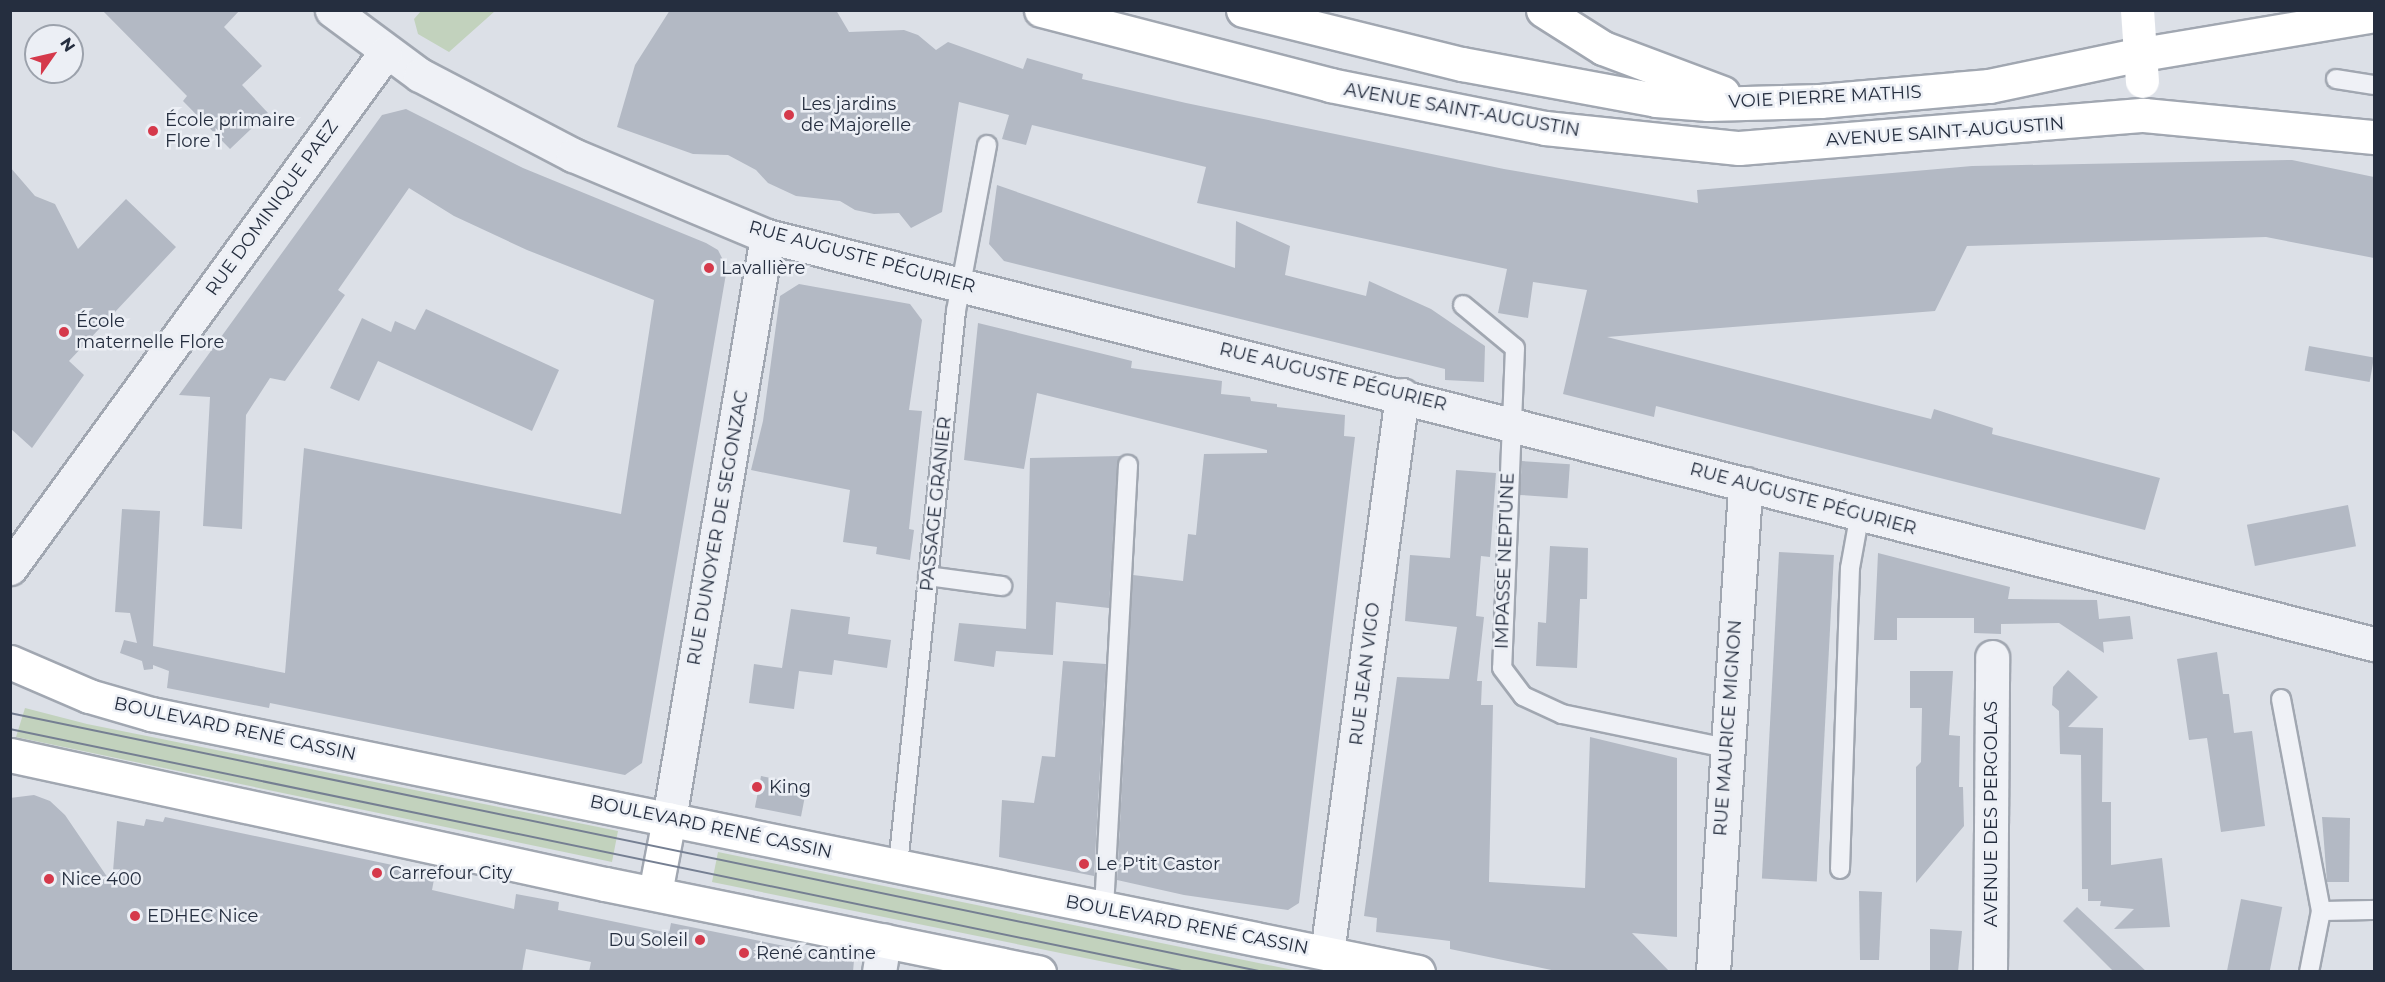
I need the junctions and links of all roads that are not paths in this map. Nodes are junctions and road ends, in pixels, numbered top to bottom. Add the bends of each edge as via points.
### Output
1 (332, 10) edge
2 (1041, 10) edge
3 (1243, 10) edge
4 (1543, 10) edge
5 (2137, 10) edge
6 (2374, 15) edge
7 (385, 53) junction
8 (2336, 79) dead end
9 (2374, 85) edge
10 (1752, 103) junction
11 (2144, 115) junction
12 (2374, 137) edge
13 (987, 145) dead end
14 (767, 236) junction
15 (961, 284) junction
16 (1463, 305) dead end
17 (1402, 395) junction
18 (1510, 423) junction
19 (1128, 465) dead end
20 (1745, 484) junction
21 (1860, 513) junction
22 (10, 568) edge
23 (928, 576) junction
24 (1002, 586) dead end
25 (2374, 644) edge
26 (1992, 657) dead end
27 (10, 662) edge
28 (2281, 699) dead end
29 (1726, 748) junction
30 (10, 755) edge
31 (669, 819) junction
32 (898, 865) junction
33 (1840, 869) dead end
34 (655, 893) junction
35 (1104, 908) junction
36 (2374, 910) edge
37 (2322, 911) junction
38 (1327, 953) junction
39 (881, 956) edge
40 (1039, 972) edge
41 (1418, 972) edge
42 (1713, 972) edge
43 (1990, 972) edge
44 (2309, 972) edge

1 - 7 street, RUE AUGUSTE PÉGURIER
2 - 11 main road, AVENUE SAINT-AUGUSTIN via 1330,86 1545,128 1727,147
3 - 10 main road, VOIE PIERRE MATHIS via 1462,64 1656,100
4 - 10 main road via 1603,48
5 - 11 main road, bridge
6 - 10 main road, VOIE PIERRE MATHIS via 2136,55 1989,86
7 - 14 street, RUE AUGUSTE PÉGURIER via 573,155
7 - 22 street, RUE DOMINIQUE PAEZ
8 - 9 lane
11 - 12 main road, AVENUE SAINT-AUGUSTIN
13 - 15 lane, PASSAGE GRANIER
14 - 15 street, RUE AUGUSTE PÉGURIER
14 - 31 street, RUE DUNOYER DE SEGONZAC
15 - 17 street, RUE AUGUSTE PÉGURIER
15 - 23 lane, PASSAGE GRANIER
16 - 18 lane, IMPASSE NEPTUNE via 1515,348
17 - 18 street, RUE AUGUSTE PÉGURIER
17 - 38 street, RUE JEAN VIGO
18 - 20 street, RUE AUGUSTE PÉGURIER
18 - 29 lane, IMPASSE NEPTUNE via 1502,668 1523,696 1562,714
19 - 35 lane
20 - 21 street, RUE AUGUSTE PÉGURIER
20 - 29 street, RUE MAURICE MIGNON
21 - 25 street, RUE AUGUSTE PÉGURIER via 2016,556
21 - 33 lane via 1850,568
23 - 24 lane
23 - 32 lane, PASSAGE GRANIER
26 - 43 street, AVENUE DES PERGOLAS
27 - 31 main road, BOULEVARD RENÉ CASSIN via 89,696 152,714
28 - 37 lane
29 - 42 street, RUE MAURICE MIGNON
30 - 34 main road
31 - 32 main road, BOULEVARD RENÉ CASSIN
31 - 34 main road
32 - 35 main road, BOULEVARD RENÉ CASSIN
34 - 39 main road
35 - 38 main road, BOULEVARD RENÉ CASSIN
36 - 37 lane
37 - 44 lane
38 - 41 main road, BOULEVARD RENÉ CASSIN
39 - 40 main road

